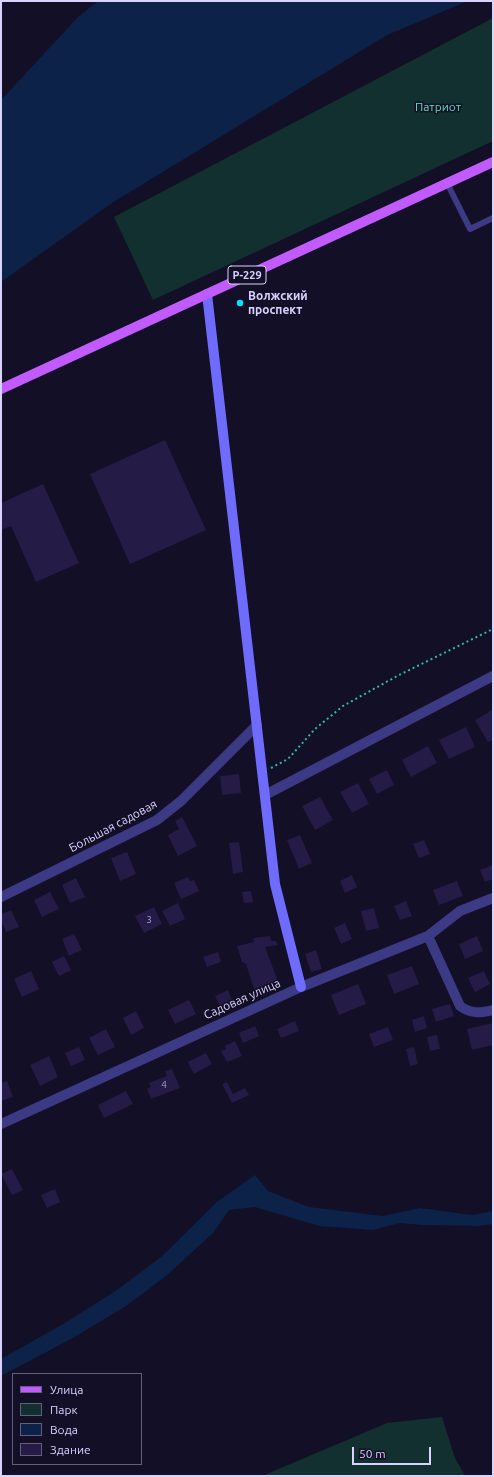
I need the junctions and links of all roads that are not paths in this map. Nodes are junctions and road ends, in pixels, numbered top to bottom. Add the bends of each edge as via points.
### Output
1 (493, 162) edge
2 (447, 183) junction
3 (493, 218) edge
4 (207, 294) junction
5 (1, 389) edge
6 (493, 676) edge
7 (257, 725) junction
8 (266, 795) junction
9 (1, 898) edge
10 (493, 898) edge
11 (428, 936) junction
12 (301, 987) junction
13 (493, 1010) edge
14 (1, 1124) edge

1 - 2 main road, Р-229
2 - 3 lane via 470,229
2 - 4 main road, Р-229
4 - 5 main road, Р-229
4 - 7 street
6 - 8 street
7 - 8 street
7 - 9 street, Большая садовая via 181,801 157,820
8 - 12 street via 275,884
10 - 11 street, Садовая улица via 460,911
11 - 12 street, Садовая улица
11 - 13 street via 460,1006 476,1013
12 - 14 street, Садовая улица

